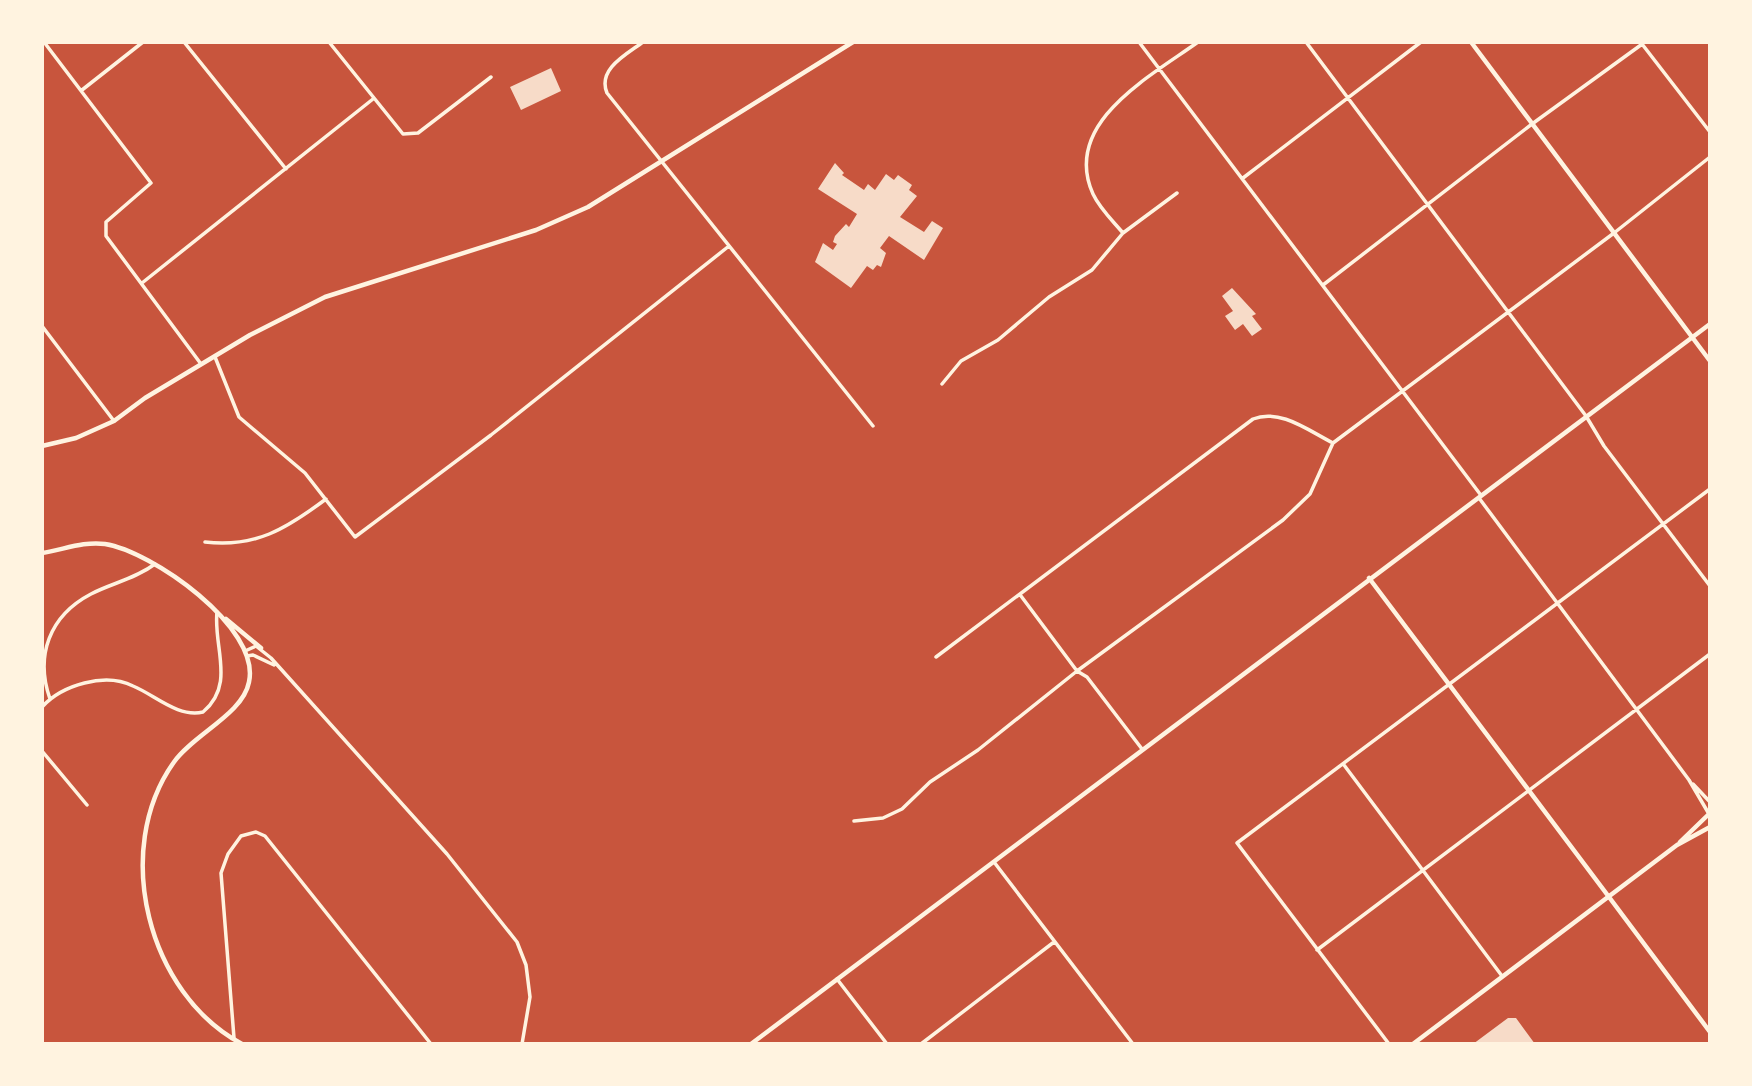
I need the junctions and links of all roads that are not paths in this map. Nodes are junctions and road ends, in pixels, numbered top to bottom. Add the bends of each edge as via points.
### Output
1 (44, 42) edge
2 (143, 42) edge
3 (184, 42) edge
4 (329, 42) edge
5 (498, 42) edge
6 (513, 42) edge
7 (643, 42) edge
8 (853, 42) edge
9 (1139, 42) edge
10 (1198, 42) edge
11 (1306, 42) edge
12 (1421, 42) edge
13 (1471, 42) edge
14 (1642, 43) edge
15 (1160, 69) junction
16 (491, 76) dead end
17 (82, 90) junction
18 (373, 99) junction
19 (1348, 99) junction
20 (1532, 124) junction
21 (1710, 132) edge
22 (1710, 157) edge
23 (662, 162) junction
24 (286, 170) junction
25 (1242, 178) junction
26 (1177, 193) dead end
27 (1430, 204) junction
28 (1123, 233) junction
29 (1614, 233) junction
30 (730, 246) junction
31 (142, 283) junction
32 (1323, 285) junction
33 (1508, 311) junction
34 (1710, 324) edge
35 (42, 326) edge
36 (1692, 337) junction
37 (215, 357) junction
38 (1710, 361) edge
39 (202, 365) junction
40 (942, 384) dead end
41 (1402, 392) junction
42 (1586, 416) junction
43 (114, 421) junction
44 (873, 426) dead end
45 (1333, 443) junction
46 (42, 446) edge
47 (1710, 489) edge
48 (1479, 495) junction
49 (326, 499) junction
50 (1664, 524) junction
51 (205, 542) dead end
52 (42, 554) edge
53 (155, 565) junction
54 (1368, 578) junction
55 (1710, 586) edge
56 (1021, 596) junction
57 (1556, 603) junction
58 (217, 612) junction
59 (261, 648) junction
60 (246, 654) junction
61 (1710, 654) edge
62 (936, 657) dead end
63 (276, 666) junction
64 (1077, 671) junction
65 (1448, 682) junction
66 (50, 699) junction
67 (42, 707) edge
68 (1637, 708) junction
69 (1142, 749) junction
70 (42, 751) edge
71 (1343, 764) junction
72 (1689, 780) junction
73 (1528, 791) junction
74 (1710, 802) edge
75 (87, 805) dead end
76 (1710, 814) edge
77 (854, 821) dead end
78 (1710, 827) edge
79 (1677, 845) junction
80 (992, 861) junction
81 (1423, 869) junction
82 (1609, 897) junction
83 (1054, 942) junction
84 (1317, 950) junction
85 (1502, 976) junction
86 (836, 979) junction
87 (1710, 1032) edge
88 (235, 1040) junction
89 (242, 1044) edge
90 (431, 1044) edge
91 (522, 1044) edge
92 (751, 1044) edge
93 (887, 1044) edge
94 (921, 1044) edge
95 (1133, 1044) edge
96 (1389, 1044) edge
97 (1413, 1044) edge

1 - 17 street
2 - 17 street
3 - 24 street
4 - 18 street
5 - 6 street
7 - 23 street via 604,77 607,93
8 - 23 street
9 - 15 street
10 - 15 street
11 - 19 street
12 - 19 street
13 - 20 street
14 - 20 street
14 - 21 street
15 - 25 street
15 - 28 street via 1102,118 1089,146 1087,170 1093,194
16 - 18 street via 418,133 399,132
17 - 31 street via 151,184 104,226 106,236
18 - 24 street
19 - 25 street
19 - 27 street
20 - 27 street
20 - 29 street
22 - 29 street
23 - 30 street
23 - 37 street via 564,219 332,294
24 - 31 street
25 - 32 street
26 - 28 street
27 - 32 street
27 - 33 street
28 - 40 street via 1092,270 1049,297 998,340 961,361
29 - 33 street
29 - 36 street
30 - 44 street
30 - 49 street via 355,537
31 - 39 street
32 - 41 street
33 - 41 street
33 - 42 street
34 - 36 street
35 - 43 street
36 - 38 street
36 - 42 street
37 - 39 street
37 - 49 street via 239,417 305,473
39 - 43 street
41 - 45 street
41 - 48 street
42 - 48 street
42 - 50 street
43 - 46 street via 76,438
45 - 56 street via 1280,417 1253,419
45 - 64 street via 1315,485 1297,509
47 - 50 street
48 - 54 street
48 - 57 street
49 - 51 street via 261,539 229,545
50 - 55 street
50 - 57 street
52 - 53 street via 94,543 122,548
53 - 58 street
53 - 66 street via 80,601 56,624 44,651
54 - 65 street
54 - 69 street
56 - 62 street
56 - 64 street
57 - 65 street
57 - 68 street
58 - 59 street
58 - 60 street
58 - 66 street via 221,678 214,700 202,712 181,712 127,683 105,681 83,684
59 - 60 street via 254,646
59 - 63 street
60 - 63 street
60 - 88 street via 250,681 243,698 194,739 162,783 150,819 143,867 150,912 169,973 208,1022
61 - 68 street
63 - 91 street via 447,854 517,942 530,997
64 - 69 street via 1087,677
64 - 77 street via 930,782 902,809 883,818
65 - 71 street
65 - 73 street
66 - 67 street
68 - 72 street
68 - 73 street
69 - 80 street
70 - 75 street
71 - 81 street
71 - 84 street via 1237,843
72 - 74 street
72 - 76 street
73 - 81 street
73 - 82 street
76 - 79 street
78 - 79 street
79 - 82 street
80 - 83 street
80 - 86 street
81 - 84 street
81 - 85 street
82 - 85 street
82 - 87 street
83 - 94 street
83 - 95 street
84 - 96 street
85 - 97 street
86 - 92 street
86 - 93 street
88 - 89 street
88 - 90 street via 221,873 234,844 248,832 256,832 265,836

